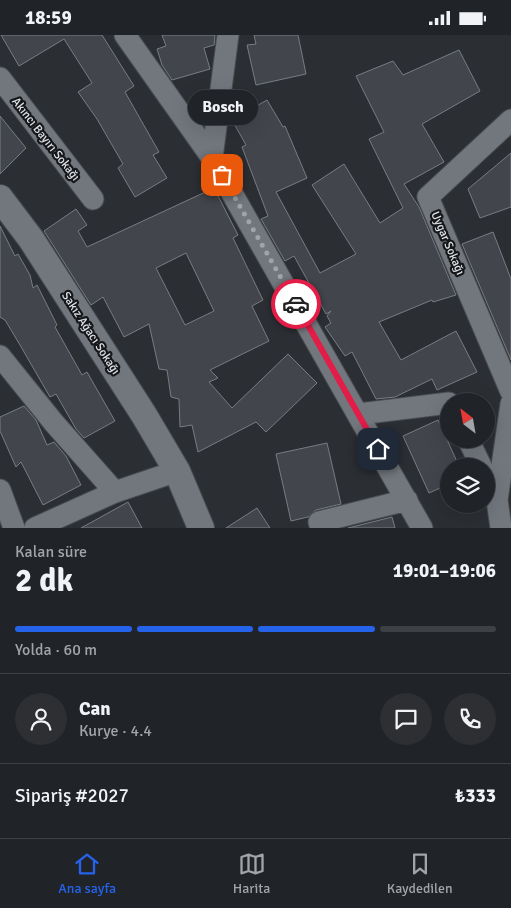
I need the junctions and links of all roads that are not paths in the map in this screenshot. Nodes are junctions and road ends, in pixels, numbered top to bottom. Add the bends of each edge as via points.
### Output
1 (125, 35) edge
2 (227, 39) edge
3 (0, 78) edge
4 (511, 120) edge
5 (212, 158) junction
6 (0, 198) edge
7 (93, 199) dead end
8 (0, 356) edge
9 (511, 392) edge
10 (440, 404) edge
11 (511, 404) edge
12 (359, 414) junction
13 (177, 471) junction
14 (0, 490) edge
15 (115, 492) junction
16 (495, 495) edge
17 (497, 499) junction
18 (407, 500) junction
19 (14, 528) edge
20 (35, 528) edge
21 (201, 528) edge
22 (321, 528) edge
23 (422, 528) edge
24 (501, 528) edge

1 - 5 street
2 - 5 street
3 - 7 street, Akıncı Bayırı Sokağı
4 - 9 street, Uygar Sokağı via 428,197
5 - 12 street
6 - 13 street, Sakız Ağacı Sokağı via 31,239
8 - 15 street
10 - 12 street
11 - 17 street
12 - 18 street
13 - 15 street
13 - 21 street, Sakız Ağacı Sokağı
14 - 19 street
15 - 20 street
16 - 17 street
17 - 24 street
18 - 22 street via 320,522
18 - 23 street

